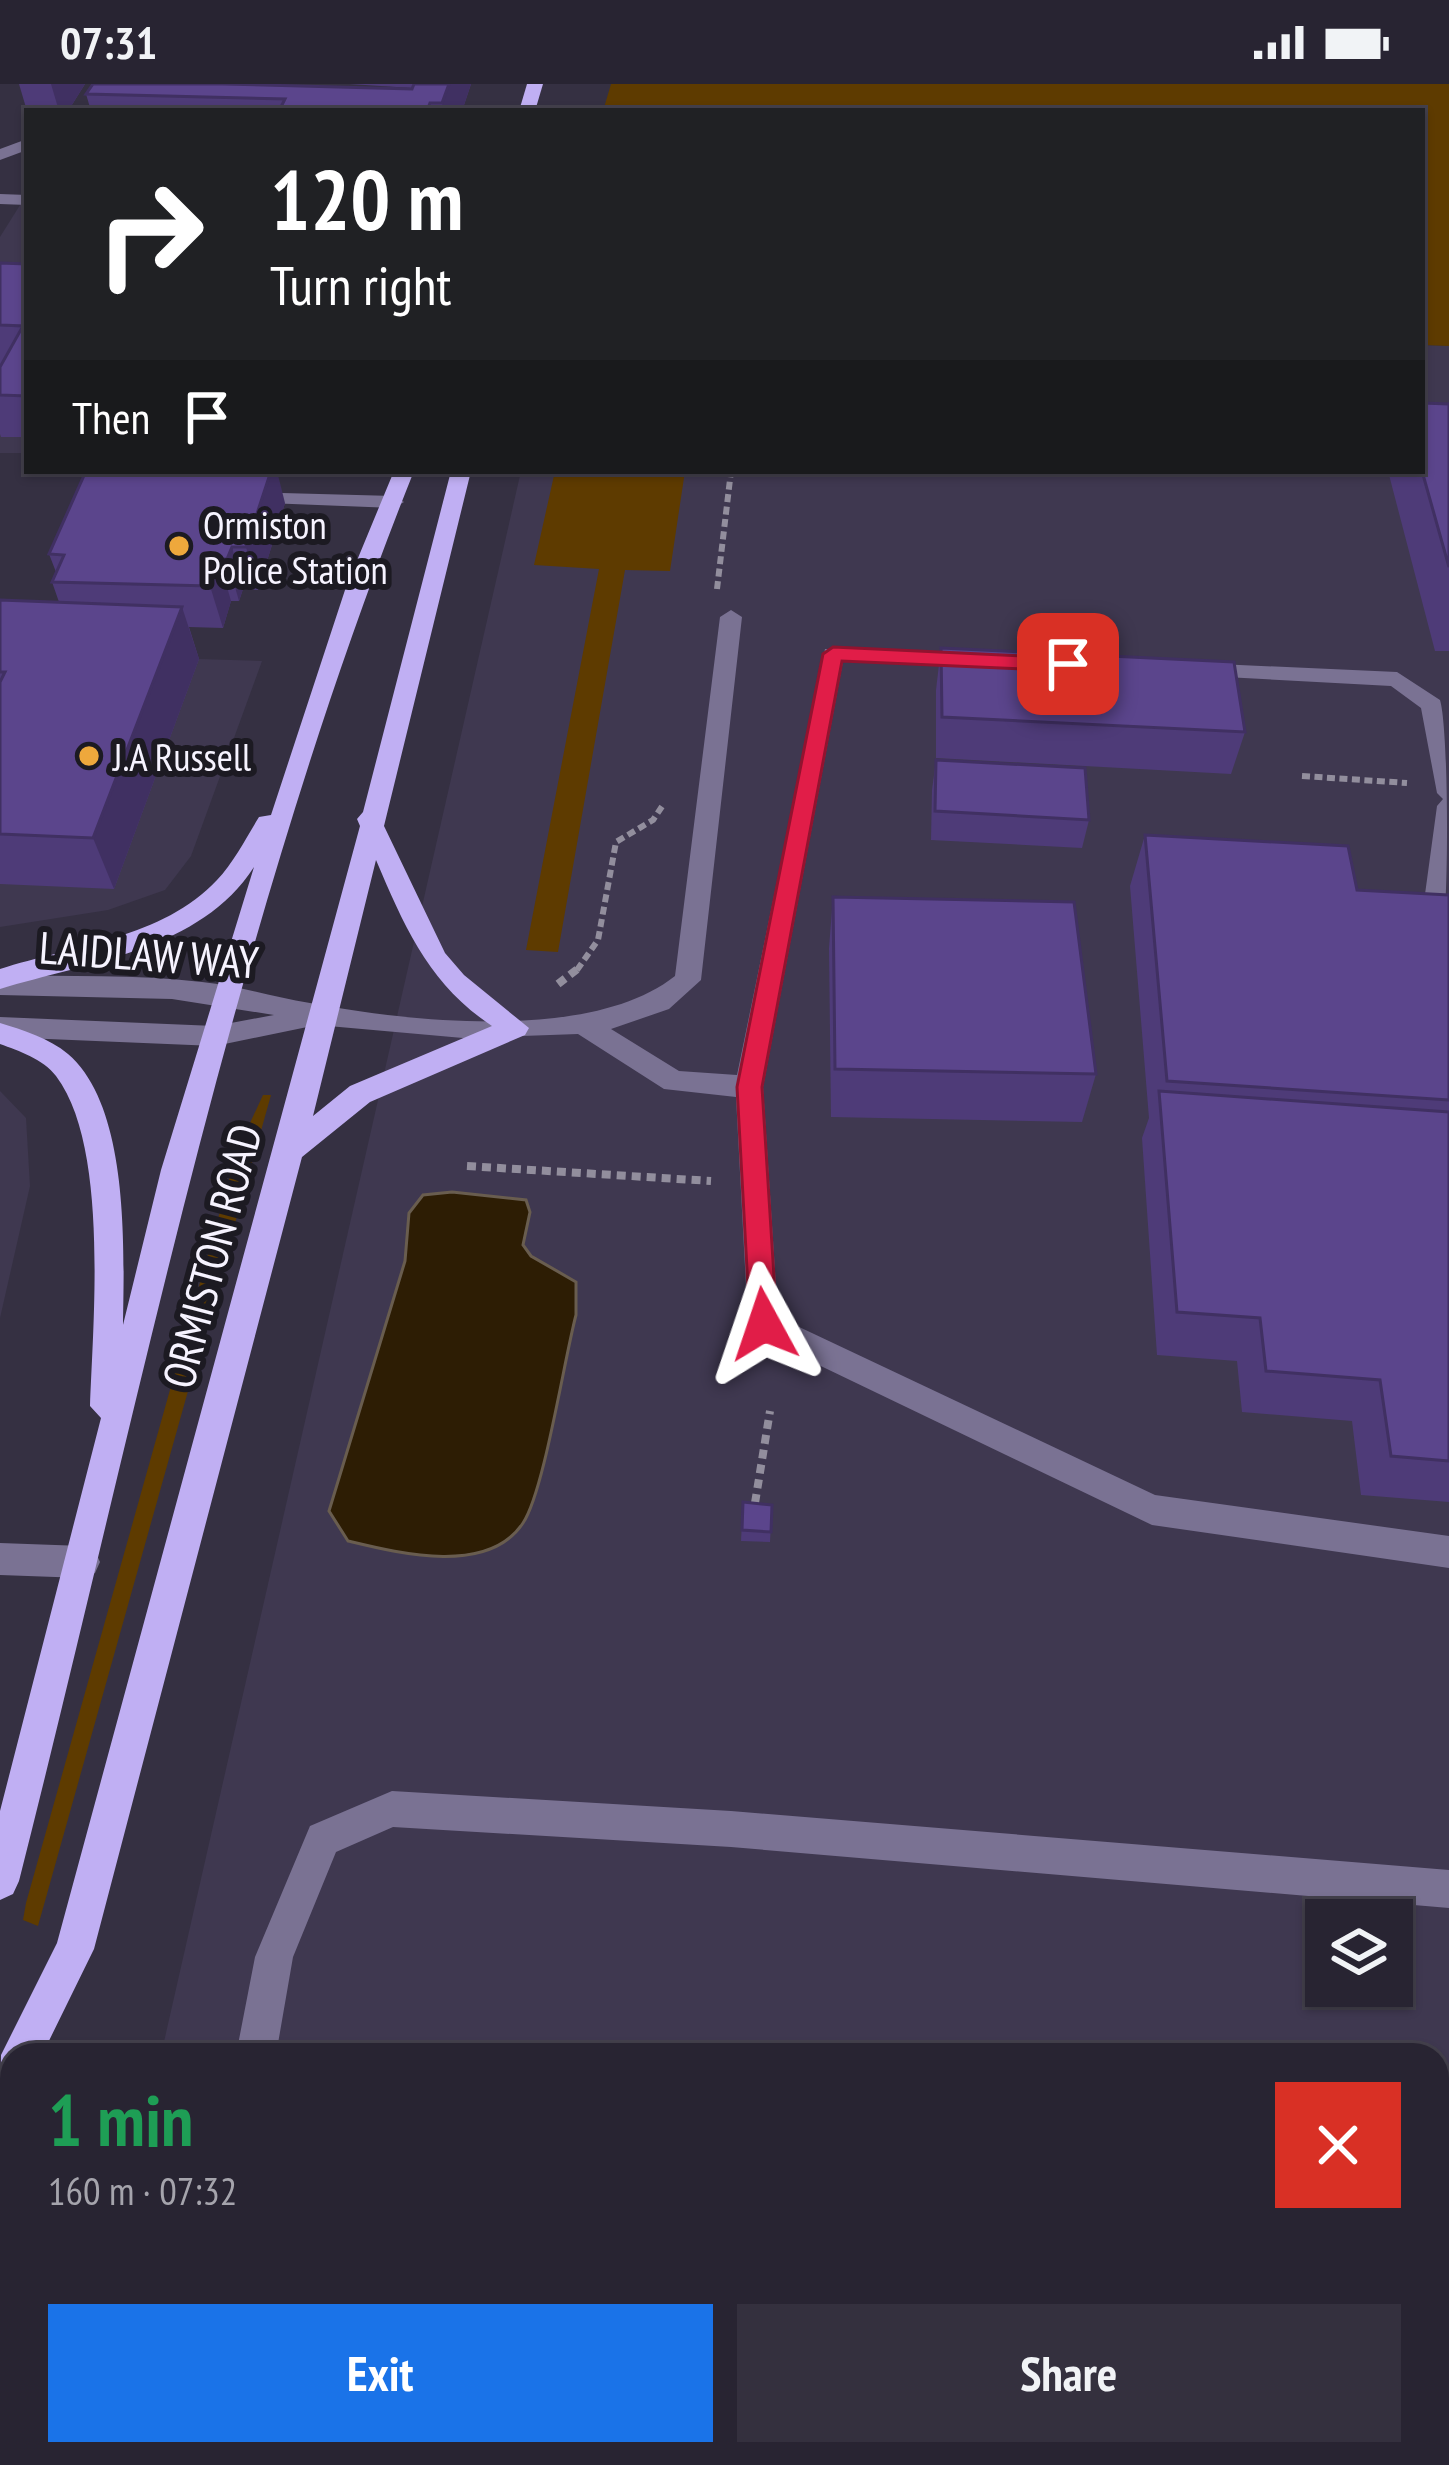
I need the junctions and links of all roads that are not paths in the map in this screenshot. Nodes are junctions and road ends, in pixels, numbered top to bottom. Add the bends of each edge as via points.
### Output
1 (403, 474) edge
2 (459, 474) edge
3 (230, 498) edge
4 (394, 502) junction
5 (731, 617) dead end
6 (998, 661) edge
7 (1162, 669) edge
8 (289, 792) junction
9 (1449, 793) edge
10 (1449, 806) edge
11 (369, 819) junction
12 (1433, 932) edge
13 (0, 982) edge
14 (225, 994) junction
15 (325, 1016) junction
16 (586, 1026) junction
17 (515, 1028) junction
18 (0, 1030) edge
19 (215, 1036) junction
20 (749, 1087) junction
21 (288, 1152) junction
22 (106, 1460) junction
23 (1449, 1552) edge
24 (0, 1558) edge
25 (83, 1562) junction
26 (0, 1881) edge
27 (1449, 1889) edge
28 (27, 2043) edge
29 (258, 2043) edge

1 - 4 main road, ORMISTON ROAD
2 - 11 main road, ORMISTON ROAD
3 - 4 street
4 - 8 main road, ORMISTON ROAD
5 - 16 street via 688,980 649,1008
6 - 20 street via 833,654
7 - 9 street via 1397,679 1432,705
8 - 13 main road via 227,887 201,909
8 - 14 main road, ORMISTON ROAD
10 - 12 street
11 - 15 main road, ORMISTON ROAD
11 - 17 main road via 430,958 464,997
13 - 14 street, LAIDLAW WAY
14 - 15 street, LAIDLAW WAY
14 - 19 main road, ORMISTON ROAD
15 - 17 street
15 - 19 street, LAIDLAW WAY
15 - 21 main road, ORMISTON ROAD
16 - 17 street
16 - 20 street via 674,1081
17 - 21 main road via 360,1094
18 - 19 street, LAIDLAW WAY
18 - 22 main road via 64,1066 88,1102 104,1201
19 - 22 main road, ORMISTON ROAD
20 - 23 street via 764,1324 1151,1510
21 - 28 main road, ORMISTON ROAD via 75,1949
22 - 25 main road, ORMISTON ROAD
24 - 25 street
25 - 26 main road, ORMISTON ROAD
27 - 29 street via 392,1809 323,1839 274,1958

